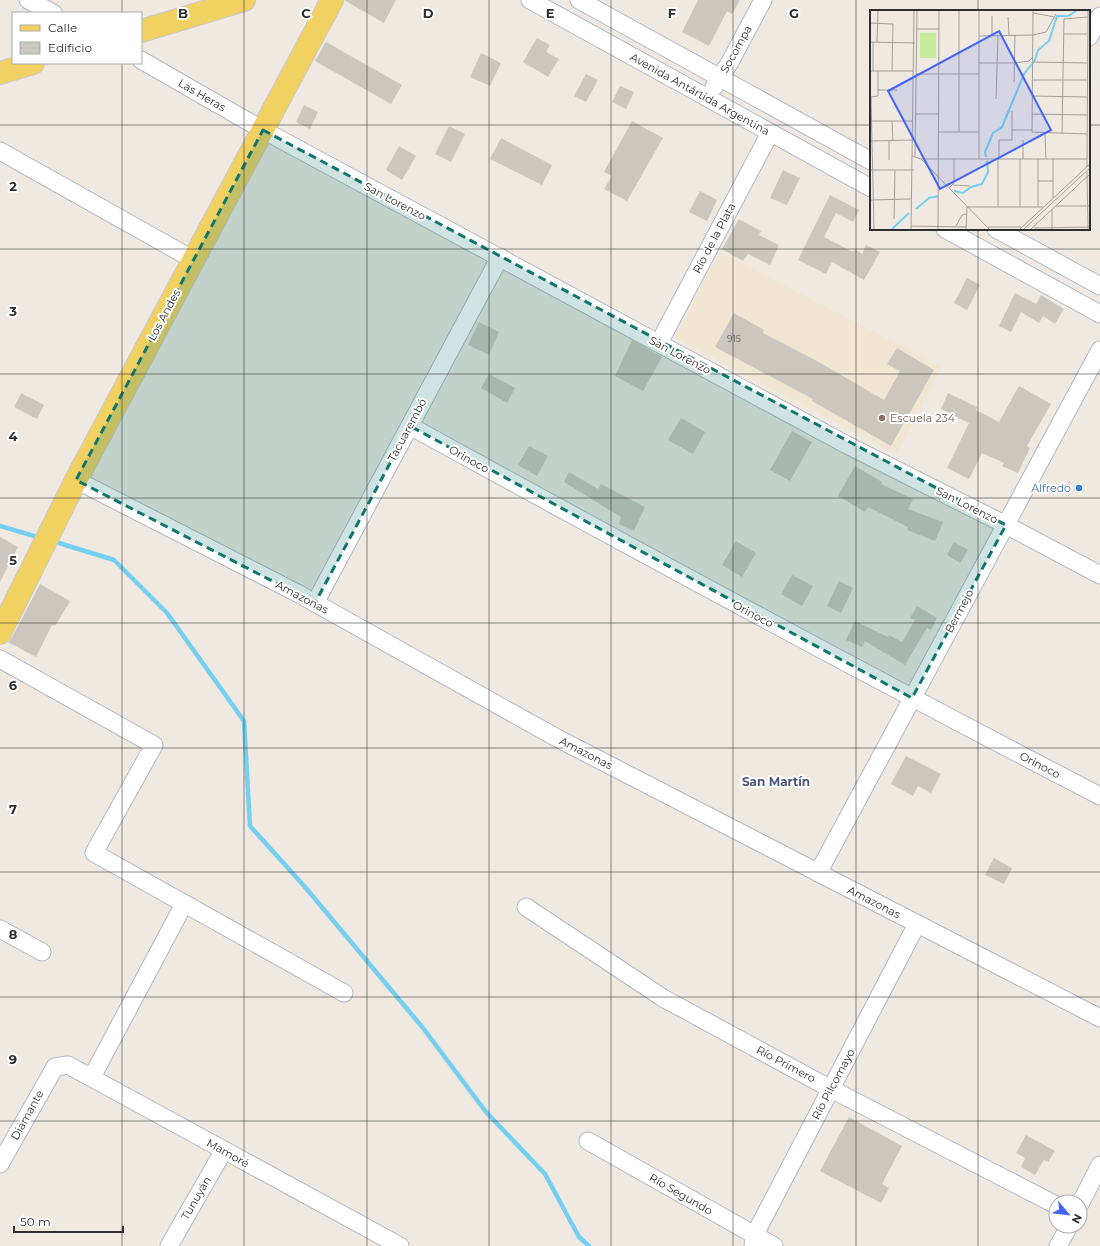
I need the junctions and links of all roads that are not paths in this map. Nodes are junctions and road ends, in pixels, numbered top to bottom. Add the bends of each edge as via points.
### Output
1 (28, 0) edge
2 (244, 0) edge
3 (332, 0) edge
4 (530, 0) edge
5 (579, 0) edge
6 (763, 0) edge
7 (51, 12) edge
8 (1100, 16) edge
9 (142, 31) edge
10 (1090, 35) edge
11 (142, 61) edge
12 (30, 64) edge
13 (0, 73) edge
14 (720, 78) junction
15 (708, 98) junction
16 (263, 130) junction
17 (770, 133) junction
18 (0, 151) edge
19 (870, 159) edge
20 (870, 187) edge
21 (947, 230) edge
22 (998, 230) edge
23 (500, 257) junction
24 (194, 260) junction
25 (1100, 286) edge
26 (1100, 314) edge
27 (659, 344) junction
28 (1100, 350) edge
29 (410, 426) junction
30 (76, 480) junction
31 (1006, 525) junction
32 (1100, 575) edge
33 (315, 603) junction
34 (0, 633) edge
35 (0, 659) edge
36 (912, 698) junction
37 (1100, 796) edge
38 (818, 873) junction
39 (184, 904) junction
40 (526, 907) dead end
41 (917, 924) junction
42 (0, 929) edge
43 (42, 952) dead end
44 (344, 992) dead end
45 (1100, 1018) edge
46 (55, 1066) joint
47 (92, 1077) junction
48 (831, 1088) junction
49 (588, 1141) dead end
50 (224, 1150) junction
51 (0, 1164) edge
52 (1100, 1165) edge
53 (1085, 1194) edge
54 (1048, 1202) edge
55 (1065, 1234) edge
56 (754, 1241) edge
57 (383, 1242) edge
58 (169, 1246) edge
59 (400, 1246) edge
60 (774, 1246) edge
61 (1058, 1246) edge

1 - 7 street
2 - 9 main road
3 - 16 main road, Los Andes
4 - 15 street, Avenida Antártida Argentina
5 - 14 street
6 - 14 street, Socompa
8 - 10 street
11 - 16 street, Las Heras
12 - 13 main road
14 - 15 street, Socompa
14 - 19 street
15 - 17 street, Avenida Antártida Argentina
16 - 23 street, San Lorenzo
16 - 24 main road, Los Andes
17 - 20 street, Avenida Antártida Argentina
17 - 27 street, Río de la Plata
18 - 24 street
21 - 26 street
22 - 25 street
23 - 27 street, San Lorenzo
23 - 29 street, Tacuarembó
24 - 30 main road, Los Andes
27 - 31 street, San Lorenzo via 847,445
28 - 31 street, Bermejo
29 - 33 street, Tacuarembó
29 - 36 street, Orinoco via 671,570
30 - 33 street, Amazonas
30 - 34 main road, Los Andes
31 - 32 street, San Lorenzo
31 - 36 street, Bermejo
33 - 38 street, Amazonas via 557,738
35 - 39 street via 154,745 94,853
36 - 37 street, Orinoco
36 - 38 street, Bermejo
38 - 41 street, Amazonas
39 - 44 street
39 - 47 street
40 - 48 street, Río Primero via 663,998
41 - 45 street, Amazonas
41 - 48 street, Río Pilcomayo
42 - 43 street
46 - 47 street, Mamoré via 68,1064
46 - 51 street, Diamante
47 - 50 street, Mamoré
48 - 54 street, Río Primero
48 - 56 street, Río Pilcomayo
49 - 56 street, Río Segundo
50 - 57 street, Mamoré
50 - 58 street, Tunuyán
52 - 53 street
55 - 61 street
56 - 60 street, Río Segundo
57 - 59 street, Mamoré

